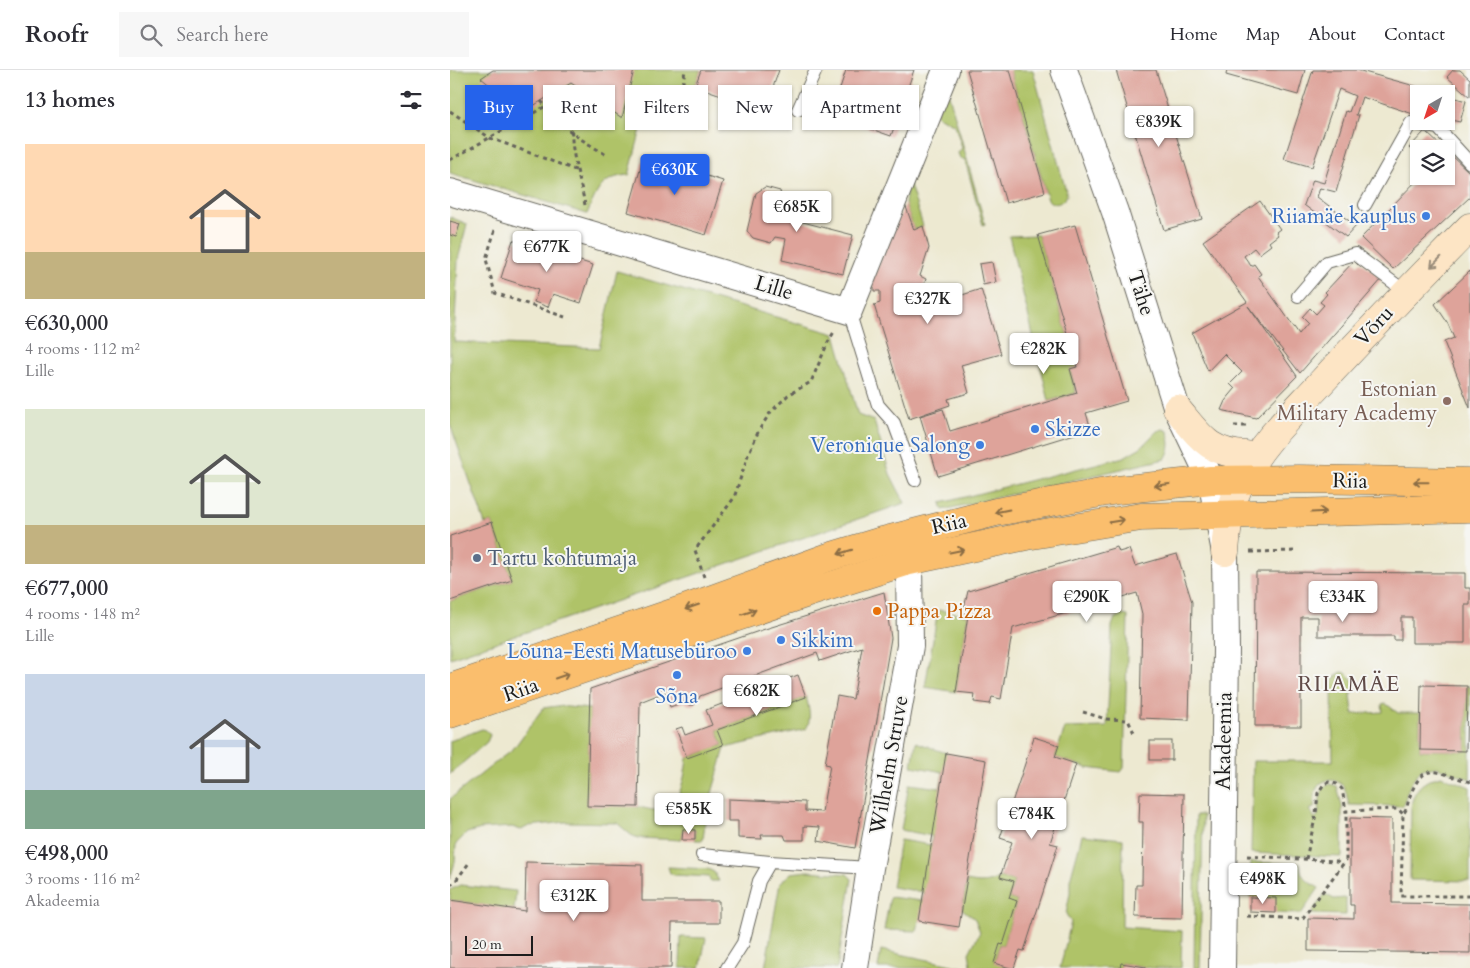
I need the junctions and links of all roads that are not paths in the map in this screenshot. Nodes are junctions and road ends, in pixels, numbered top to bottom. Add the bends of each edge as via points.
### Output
1 (816, 70) edge
2 (946, 70) edge
3 (1064, 70) edge
4 (798, 110) dead end
5 (1470, 163) edge
6 (450, 192) edge
7 (1365, 205) dead end
8 (1470, 227) edge
9 (1406, 292) junction
10 (1298, 296) dead end
11 (848, 311) junction
12 (1177, 409) junction
13 (1238, 473) junction
14 (915, 480) dead end
15 (1470, 482) edge
16 (1470, 508) edge
17 (1279, 514) junction
18 (1223, 515) junction
19 (1233, 552) joint
20 (910, 561) junction
21 (450, 688) edge
22 (450, 714) edge
23 (702, 855) dead end
24 (770, 862) junction
25 (870, 868) junction
26 (727, 968) edge
27 (855, 968) edge
28 (1222, 968) edge

1 - 4 lane
2 - 11 street
3 - 12 street, Tähe via 1115,212
5 - 7 lane via 1438,128 1411,123
6 - 11 street, Lille
8 -> 9 main road, Võru
9 - 10 lane via 1355,254 1327,262
9 - 13 main road, Võru
11 - 14 lane via 878,405 894,422
12 - 13 street, Tähe
12 - 13 main road via 1200,436 1217,450 1230,454
15 -> 13 highway, Riia
13 - 17 main road via 1260,504
13 - 18 main road
13 -> 21 highway, Riia via 1024,507 882,540
17 -> 16 highway, Riia
17 - 18 highway, Riia
18 - 19 main road
20 -> 18 highway, Riia via 1026,536 1140,517
19 - 28 street, Akadeemia via 1226,650
22 -> 20 highway, Riia
20 - 25 street, Wilhelm Struve via 910,646
23 - 24 lane
24 - 25 lane
24 - 26 lane via 759,881 743,943
25 - 27 street, Wilhelm Struve

